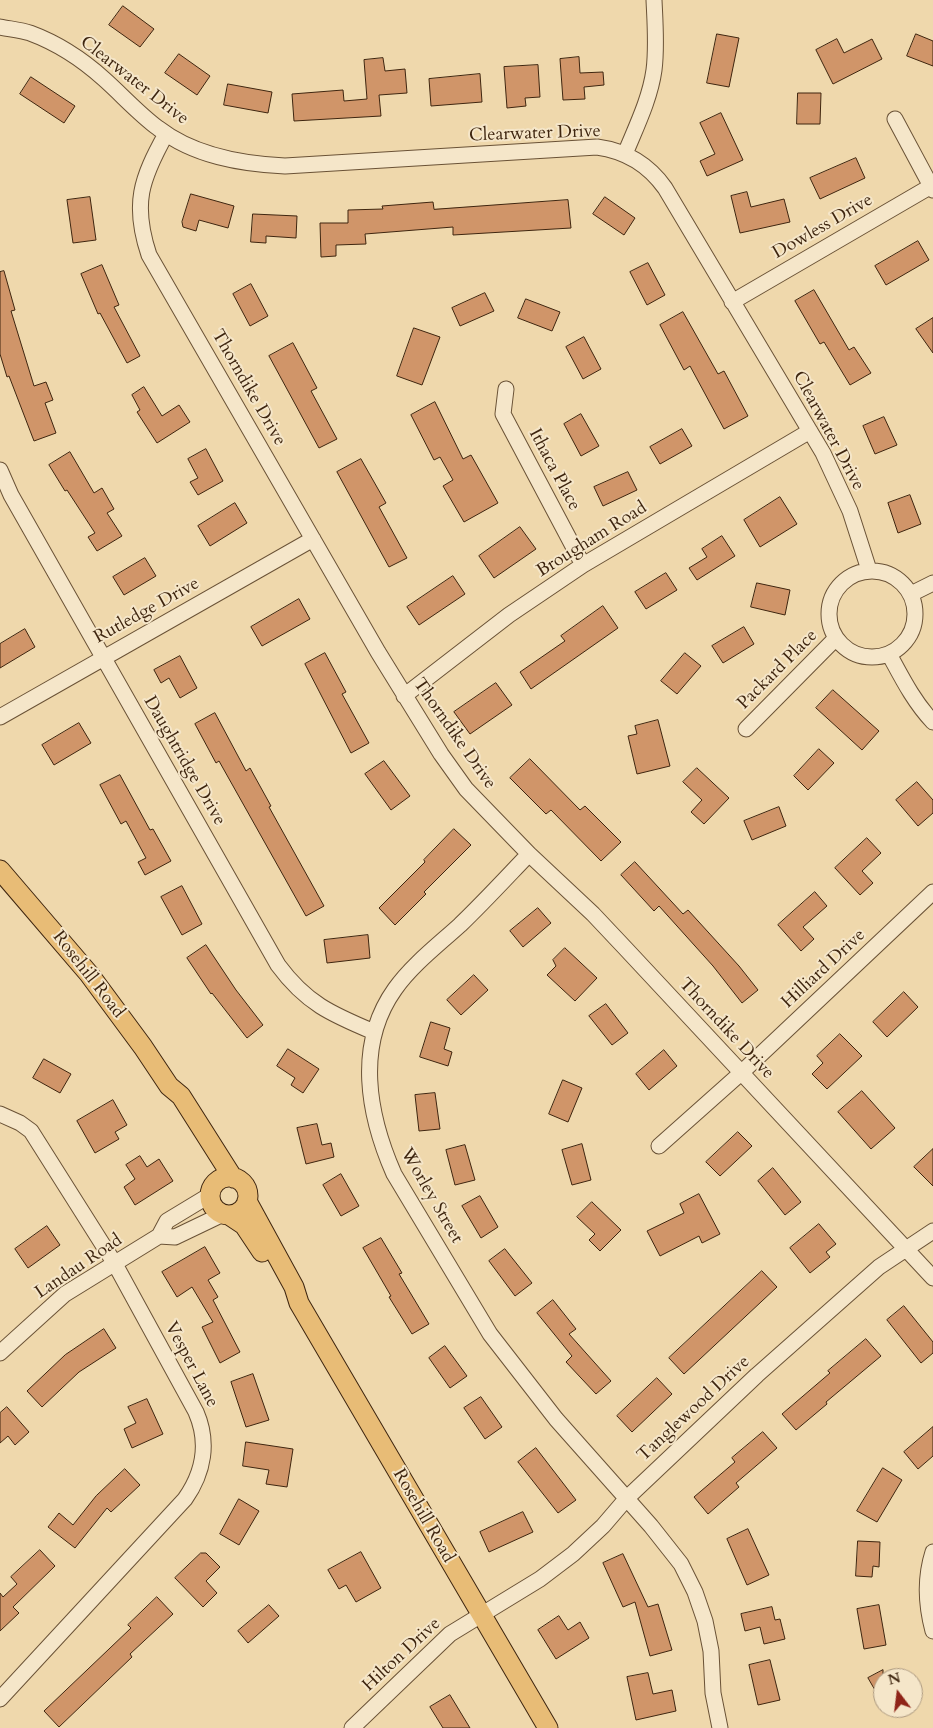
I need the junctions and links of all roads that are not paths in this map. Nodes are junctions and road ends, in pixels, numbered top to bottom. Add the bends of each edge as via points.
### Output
1 (654, 0) edge
2 (0, 27) edge
3 (895, 119) dead end
4 (166, 134) junction
5 (625, 154) junction
6 (932, 187) edge
7 (732, 302) junction
8 (506, 389) dead end
9 (810, 432) junction
10 (0, 470) edge
11 (313, 539) junction
12 (583, 565) junction
13 (869, 570) junction
14 (933, 583) edge
15 (911, 594) junction
16 (836, 638) junction
17 (889, 654) junction
18 (104, 657) junction
19 (404, 696) junction
20 (0, 717) edge
21 (933, 722) edge
22 (746, 729) dead end
23 (529, 854) junction
24 (0, 870) edge
25 (933, 892) edge
26 (374, 1032) junction
27 (741, 1073) junction
28 (169, 1086) junction
29 (0, 1114) edge
30 (659, 1146) dead end
31 (233, 1178) junction
32 (211, 1192) junction
33 (247, 1201) junction
34 (226, 1214) junction
35 (933, 1231) edge
36 (159, 1236) junction
37 (906, 1249) junction
38 (115, 1264) junction
39 (933, 1278) edge
40 (299, 1304) junction
41 (0, 1353) edge
42 (627, 1498) junction
43 (933, 1552) edge
44 (481, 1615) junction
45 (933, 1631) edge
46 (0, 1699) edge
47 (352, 1728) edge
48 (548, 1728) edge
49 (720, 1728) edge

1 - 5 street via 654,70 647,101
2 - 4 street, Clearwater Drive via 29,33 68,51
3 - 6 street
4 - 5 street, Clearwater Drive via 223,158 285,166 597,147
4 - 11 street, Thorndike Drive via 145,174 140,194 141,229 149,255
5 - 7 street, Clearwater Drive via 642,163 657,177
6 - 7 street, Dowless Drive
7 - 9 street, Clearwater Drive
8 - 12 street, Ithaca Place via 503,414
9 - 12 street, Brougham Road
9 - 13 street, Clearwater Drive via 850,511
10 - 18 street, Daughtridge Drive via 11,495
11 - 18 street, Rutledge Drive
11 - 19 street, Thorndike Drive
12 - 19 street, Brougham Road via 510,615
13 - 15 street via 893,576 904,583
13 - 16 street via 854,574 833,595 829,609 830,624
14 - 15 street
15 - 17 street via 916,613 913,628 905,642
16 - 17 street via 860,655
16 - 22 street, Packard Place
17 - 21 street via 906,686
18 - 20 street, Rutledge Drive
18 - 26 street, Daughtridge Drive via 278,965 295,986 322,1008
19 - 23 street, Thorndike Drive via 466,789
23 - 26 street, Worley Street via 396,988 384,1005
23 - 27 street, Thorndike Drive via 606,928
24 - 28 main road, Rosehill Road via 89,974
25 - 27 street, Hilliard Drive
26 - 42 street, Worley Street via 369,1071 376,1126 394,1174 490,1334 556,1419
27 - 30 street, Hilliard Drive
27 - 37 street, Thorndike Drive
28 - 31 main road, Rosehill Road via 181,1096
28 - 32 main road, Rosehill Road via 170,1099 207,1158 211,1170
29 - 38 street, Vesper Lane via 31,1130
31 - 32 main road via 220,1180
31 - 33 main road via 246,1189
32 - 34 main road via 213,1206
32 - 36 street, Landau Road via 167,1220
33 - 34 main road via 240,1211
33 - 40 main road, Rosehill Road via 294,1287
34 - 36 street, Landau Road via 175,1237
34 - 40 main road, Rosehill Road via 244,1225 285,1293
35 - 37 street, Tanglewood Drive
36 - 38 street, Landau Road
37 - 39 street, Thorndike Drive
37 - 42 street, Tanglewood Drive via 879,1267 764,1369
38 - 41 street, Landau Road via 65,1294
38 - 46 street, Vesper Lane via 198,1416 204,1442 200,1472 185,1499
40 - 44 main road, Rosehill Road
42 - 44 street, Tanglewood Drive via 573,1554 540,1579
42 - 49 street via 681,1564 695,1592 711,1651 713,1693
43 - 45 street via 928,1579
44 - 47 street, Hilton Drive via 450,1634
44 - 48 main road, Rosehill Road

